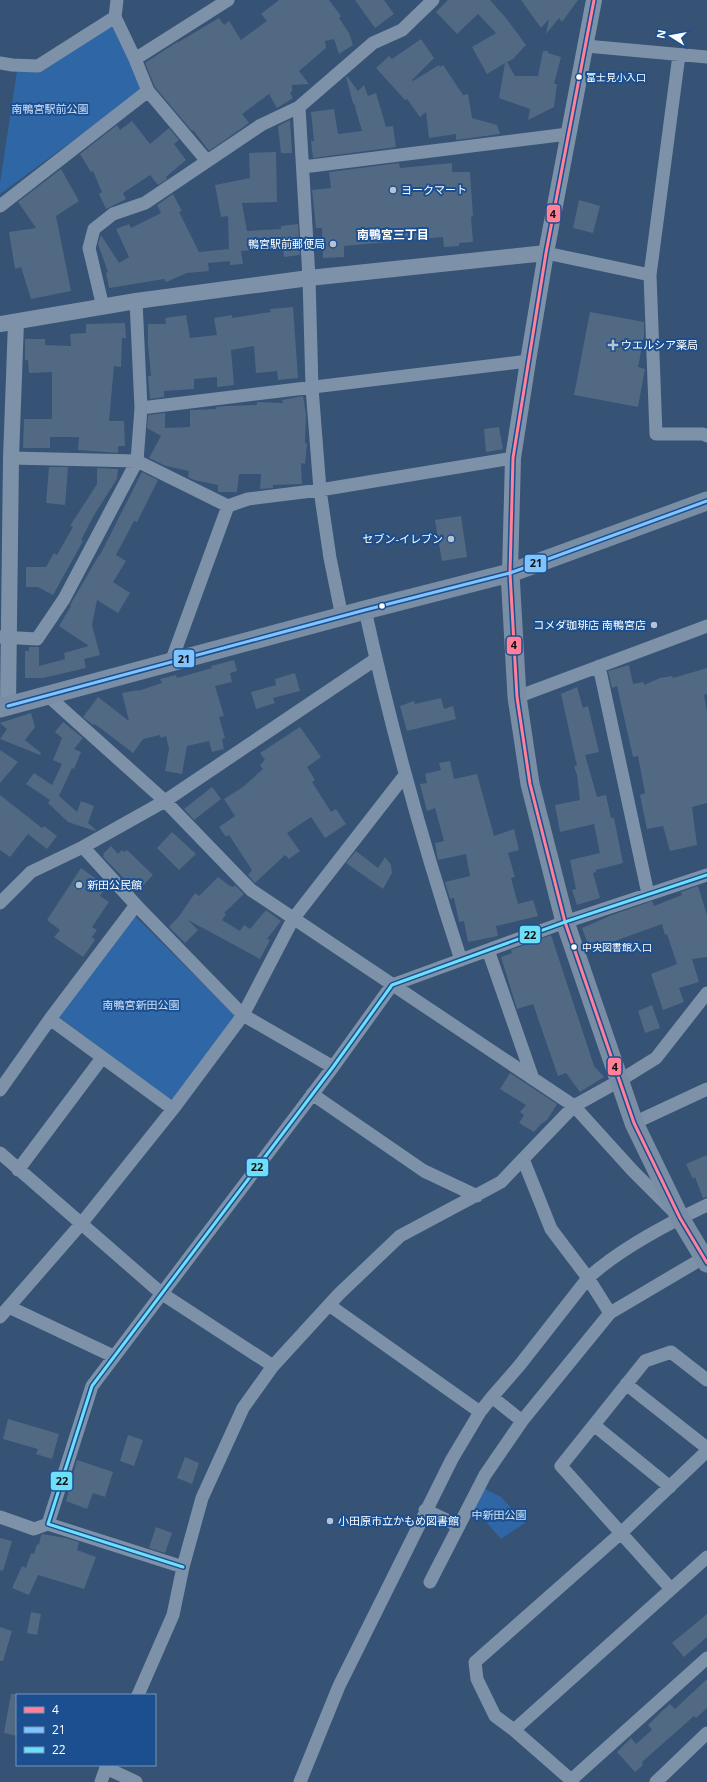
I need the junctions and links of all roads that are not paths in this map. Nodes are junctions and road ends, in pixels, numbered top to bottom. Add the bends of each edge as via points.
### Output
1 (117, 0) edge
2 (228, 0) edge
3 (432, 0) edge
4 (594, 0) edge
5 (115, 17) junction
6 (586, 46) junction
7 (679, 55) junction
8 (707, 57) edge
9 (135, 59) junction
10 (0, 63) edge
11 (148, 91) junction
12 (299, 107) junction
13 (568, 134) junction
14 (207, 161) junction
15 (303, 167) junction
16 (0, 206) edge
17 (546, 253) junction
18 (650, 276) junction
19 (309, 278) junction
20 (136, 301) junction
21 (103, 307) junction
22 (8, 323) edge
23 (528, 361) junction
24 (312, 388) junction
25 (141, 408) junction
26 (707, 436) edge
27 (11, 458) junction
28 (513, 458) junction
29 (137, 461) junction
30 (320, 490) junction
31 (707, 500) edge
32 (228, 506) junction
33 (510, 573) junction
34 (365, 610) junction
35 (342, 617) junction
36 (707, 626) edge
37 (4, 637) edge
38 (376, 659) junction
39 (171, 662) junction
40 (600, 666) junction
41 (47, 695) junction
42 (517, 697) junction
43 (4, 707) edge
44 (405, 775) junction
45 (165, 802) junction
46 (83, 847) junction
47 (707, 875) edge
48 (648, 894) junction
49 (0, 903) edge
50 (136, 906) junction
51 (293, 919) junction
52 (565, 922) junction
53 (488, 950) junction
54 (461, 960) junction
55 (392, 985) junction
56 (707, 993) edge
57 (243, 1015) junction
58 (50, 1019) junction
59 (102, 1058) junction
60 (333, 1067) junction
61 (533, 1079) junction
62 (619, 1081) junction
63 (707, 1089) edge
64 (0, 1090) edge
65 (312, 1094) junction
66 (574, 1106) junction
67 (173, 1109) junction
68 (634, 1123) junction
69 (0, 1153) edge
70 (523, 1159) junction
71 (18, 1170) junction
72 (477, 1196) junction
73 (707, 1205) edge
74 (680, 1218) junction
75 (81, 1224) junction
76 (705, 1261) edge
77 (588, 1278) junction
78 (161, 1293) junction
79 (329, 1306) junction
80 (9, 1308) junction
81 (610, 1313) junction
82 (0, 1317) edge
83 (113, 1356) junction
84 (273, 1366) junction
85 (707, 1380) edge
86 (626, 1384) junction
87 (492, 1397) junction
88 (480, 1412) junction
89 (522, 1421) junction
90 (594, 1425) junction
91 (707, 1448) edge
92 (707, 1451) edge
93 (670, 1488) junction
94 (425, 1510) junction
95 (0, 1518) edge
96 (48, 1524) junction
97 (459, 1526) junction
98 (621, 1533) junction
99 (707, 1557) edge
100 (183, 1567) junction
101 (430, 1582) dead end
102 (671, 1589) junction
103 (707, 1658) edge
104 (138, 1694) edge
105 (514, 1730) junction
106 (707, 1733) edge
107 (106, 1766) edge
108 (572, 1781) edge
109 (101, 1782) edge
110 (136, 1782) edge
111 (300, 1782) edge
112 (656, 1782) edge

1 - 5 street
2 - 9 street
3 - 12 street via 402,30 373,43
4 - 6 street
5 - 9 street
5 - 10 street via 38,66
6 - 7 street
6 - 13 street
7 - 8 street
7 - 18 street
9 - 11 street
11 - 14 street
11 - 16 street
12 - 14 street via 261,126
12 - 15 street
13 - 15 street
13 - 17 street
14 - 21 street via 145,203 113,214 94,229 89,248
15 - 19 street
17 - 18 street
17 - 19 street
17 - 23 street
18 - 26 street via 656,434
19 - 20 street
19 - 24 street
20 - 21 street
20 - 25 street
21 - 22 street
22 - 27 street
23 - 24 street
23 - 28 street
24 - 25 street
24 - 30 street
25 - 29 street
27 - 29 street
27 - 37 street
28 - 30 street
28 - 33 street
29 - 32 street
29 - 37 street via 64,599 37,639
30 - 32 street via 248,499
30 - 35 street
31 - 33 main road
32 - 39 street
33 - 34 main road
33 - 42 main road
34 - 35 main road
34 - 38 street
35 - 39 main road
36 - 40 street
37 - 43 street
38 - 44 street
38 - 45 street
39 - 41 main road
40 - 42 street
40 - 48 street
41 - 43 main road
41 - 45 street
42 - 52 main road via 530,784
44 - 51 street
44 - 54 street via 436,885
45 - 46 street
45 - 51 street via 251,890
46 - 49 street via 31,872
46 - 50 street
47 - 48 street
48 - 52 street
50 - 57 street
50 - 58 street
51 - 55 street
51 - 57 street
52 - 53 street
52 - 62 main road
53 - 54 street
53 - 61 street
54 - 55 street
55 - 60 street
55 - 61 street
56 - 62 street via 656,1058
57 - 60 street
57 - 67 street
58 - 59 street
58 - 64 street
59 - 67 street
59 - 71 street
60 - 65 street
61 - 66 street
62 - 66 street
62 - 68 main road
63 - 68 street
65 - 72 street via 424,1171
65 - 78 street
66 - 70 street
66 - 74 street
67 - 75 street
68 - 74 main road
69 - 71 street
70 - 72 street via 501,1182
70 - 77 street via 551,1229
71 - 75 street
72 - 79 street via 400,1236
73 - 74 street
74 - 76 main road
74 - 77 street via 604,1263
75 - 78 street
75 - 80 street
76 - 81 street
77 - 81 street
77 - 87 street
78 - 83 street
78 - 84 street
79 - 84 street
79 - 88 street
80 - 82 street
80 - 83 street
81 - 89 street
83 - 96 street via 92,1386
84 - 100 street via 243,1408 202,1498
85 - 86 street via 671,1352 645,1361
86 - 90 street
86 - 91 street
87 - 88 street
87 - 89 street
88 - 94 street
89 - 97 street via 485,1475
90 - 93 street
90 - 98 street via 561,1466
92 - 93 street
93 - 98 street
94 - 97 street
94 - 111 street via 339,1686
95 - 96 street via 34,1529
96 - 100 street
97 - 101 street
98 - 102 street
98 - 105 street via 475,1662 477,1679 495,1716
99 - 102 street
100 - 104 street via 173,1615
102 - 105 street
103 - 108 street
105 - 108 street
106 - 112 street
107 - 109 street
107 - 110 street

